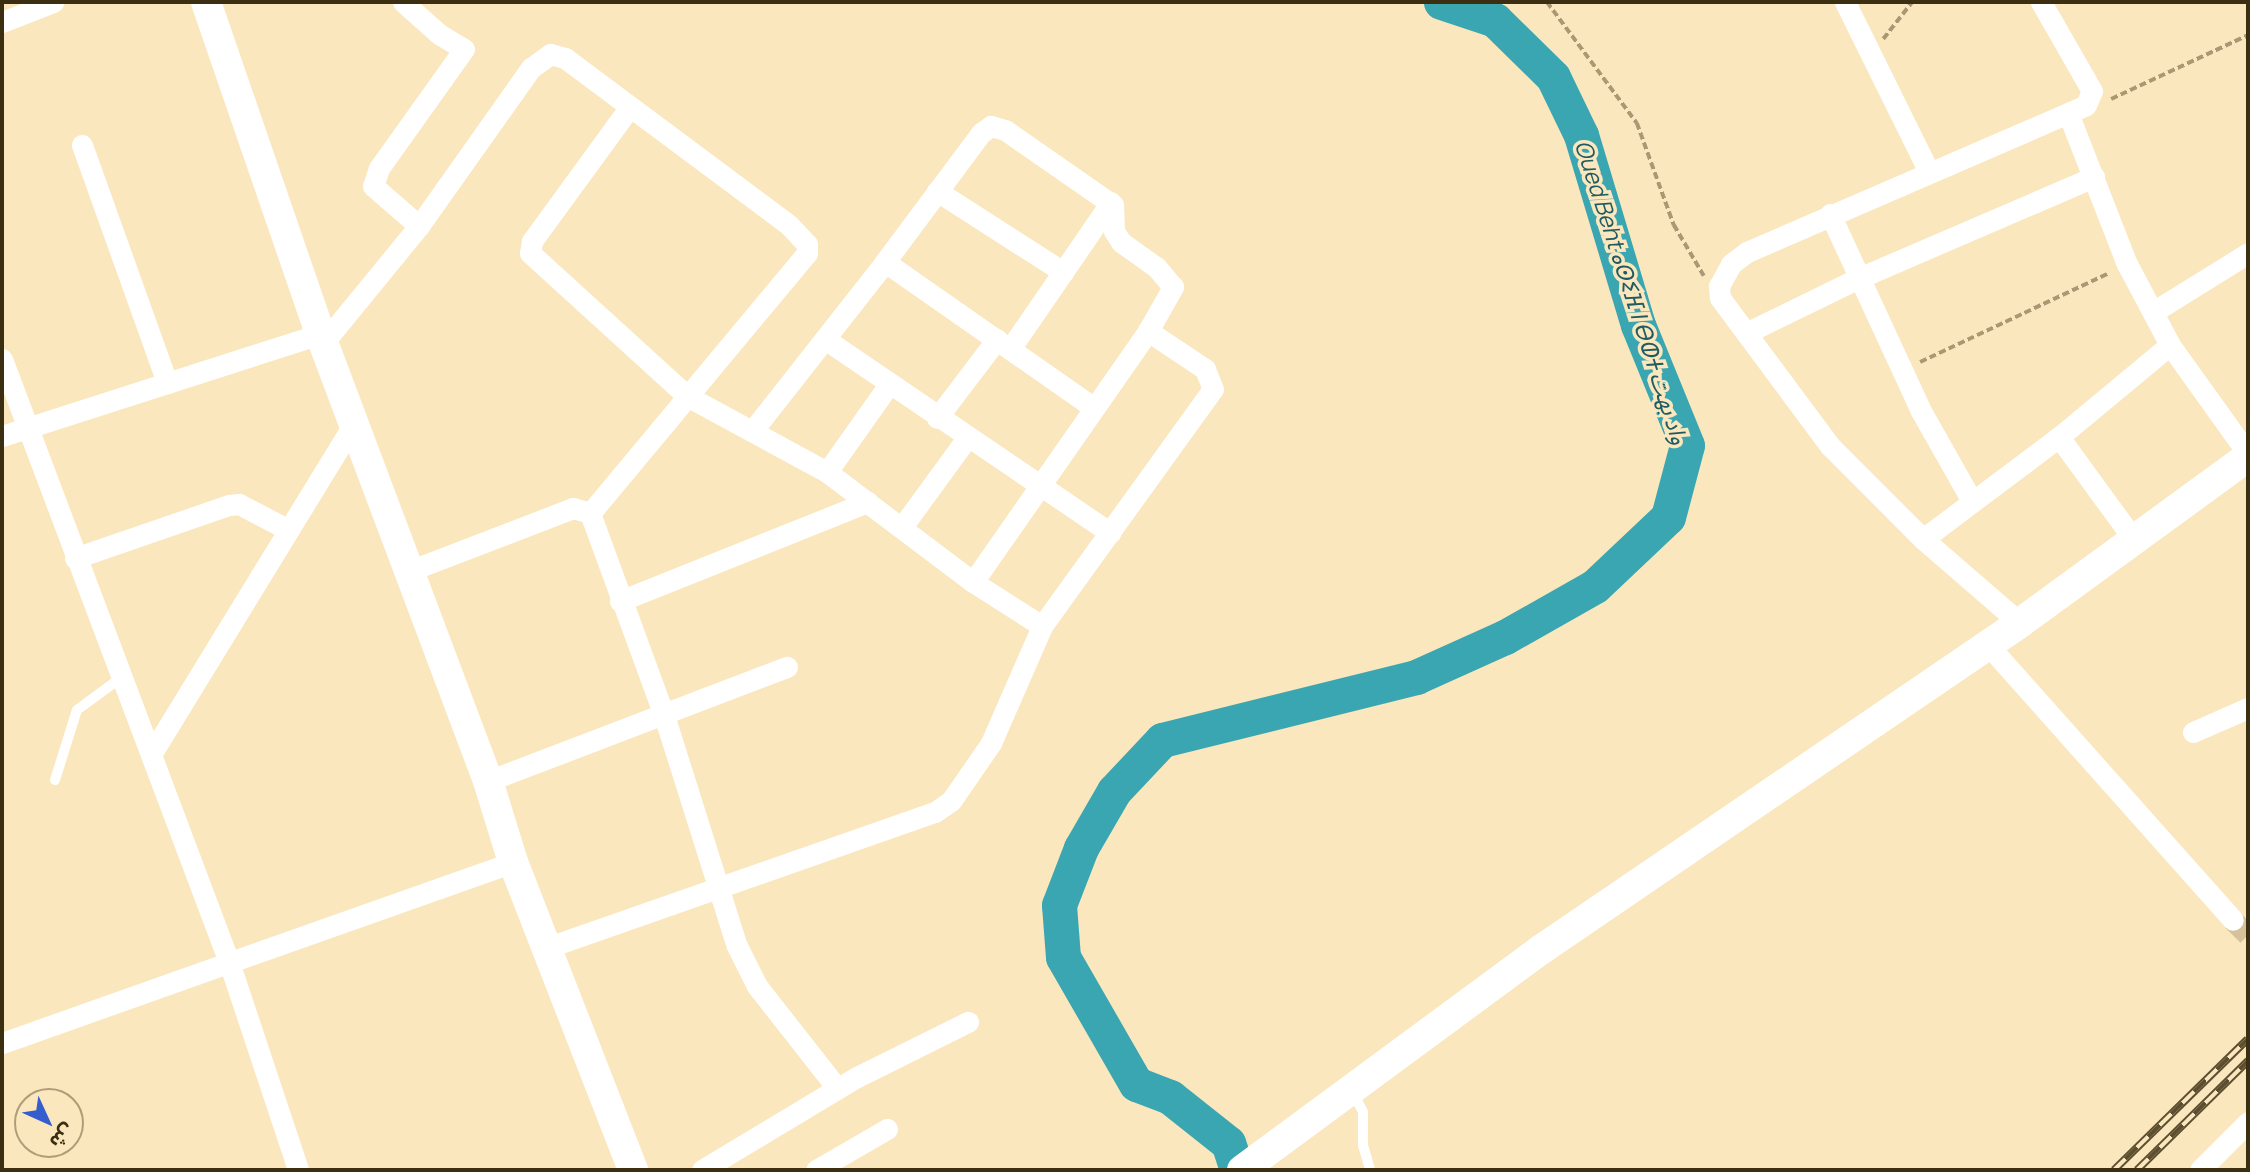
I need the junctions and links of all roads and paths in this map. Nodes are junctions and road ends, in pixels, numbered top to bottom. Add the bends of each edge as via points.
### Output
1 (53, 2) edge
2 (206, 2) edge
3 (403, 2) edge
4 (1548, 2) edge
5 (1845, 2) edge
6 (1912, 2) edge
7 (2041, 2) edge
8 (2, 22) edge
9 (2248, 35) edge
10 (1871, 54) junction
11 (629, 108) junction
12 (2069, 115) junction
13 (82, 145) dead end
14 (1929, 172) junction
15 (2094, 177) junction
16 (937, 191) junction
17 (1111, 202) junction
18 (1830, 214) junction
19 (419, 226) junction
20 (2248, 254) edge
21 (885, 262) junction
22 (2127, 264) junction
23 (1063, 272) junction
24 (1859, 278) junction
25 (1720, 298) junction
26 (2153, 312) junction
27 (1148, 331) junction
28 (1746, 333) junction
29 (322, 338) junction
30 (825, 339) junction
31 (1003, 344) junction
32 (2171, 345) junction
33 (2, 359) edge
34 (1902, 371) junction
35 (167, 383) junction
36 (888, 386) junction
37 (687, 396) junction
38 (1093, 407) junction
39 (937, 418) junction
40 (354, 424) junction
41 (25, 428) junction
42 (753, 430) junction
43 (2, 436) edge
44 (2059, 437) junction
45 (967, 438) junction
46 (2248, 455) edge
47 (827, 472) junction
48 (1042, 488) junction
49 (1972, 501) junction
50 (867, 502) junction
51 (590, 513) junction
52 (902, 527) junction
53 (289, 530) junction
54 (1110, 533) junction
55 (1923, 539) junction
56 (2134, 540) junction
57 (75, 558) junction
58 (409, 571) junction
59 (973, 582) junction
60 (620, 601) junction
61 (2020, 622) junction
62 (1042, 626) junction
63 (1988, 645) junction
64 (787, 667) dead end
65 (122, 677) junction
66 (2248, 708) edge
67 (663, 712) junction
68 (2193, 732) dead end
69 (152, 753) junction
70 (55, 780) dead end
71 (488, 781) junction
72 (513, 862) junction
73 (718, 885) junction
74 (2233, 920) tunnel mouth
75 (546, 948) junction
76 (229, 962) junction
77 (968, 1022) dead end
78 (2, 1043) edge
79 (837, 1088) junction
80 (1351, 1090) junction
81 (2248, 1122) edge
82 (887, 1129) dead end
83 (298, 1170) edge
84 (633, 1170) edge
85 (702, 1170) edge
86 (816, 1170) edge
87 (1242, 1170) edge
88 (1370, 1170) edge
89 (2200, 1170) edge

1 - 8 street
2 - 29 main road
3 - 19 street via 464,49 379,168 373,186
4 - 25 path via 1637,123 1674,225
5 - 10 street
6 - 10 path
7 - 12 street via 2092,91 2086,105
9 - 12 path
10 - 14 street
11 - 19 street via 556,53 539,59
11 - 37 street via 532,241 530,253
11 - 37 street via 789,225 807,244 807,253
12 - 14 street
12 - 15 street
13 - 35 street
14 - 18 street
15 - 22 street
15 - 24 street
16 - 17 street via 991,126 1017,136
16 - 21 street
16 - 23 street
17 - 23 street
17 - 27 street via 1116,212 1114,231 1121,243 1172,284 1172,294
18 - 24 street
18 - 25 street via 1739,256 1723,277
19 - 29 street
20 - 26 street
21 - 30 street
21 - 31 street
22 - 26 street
22 - 34 path
23 - 31 street
24 - 28 street
24 - 34 street
25 - 28 street
26 - 32 street
27 - 38 street
27 - 54 street via 1205,369 1213,389
28 - 55 street via 1830,446
29 - 35 street
29 - 40 main road
30 - 36 street
30 - 42 street
31 - 38 street
31 - 39 street
32 - 44 street
32 - 46 street
33 - 41 street
34 - 49 street
35 - 41 street
36 - 39 street
36 - 47 street
37 - 42 street
37 - 51 street
38 - 48 street
39 - 45 street
40 - 53 street
40 - 58 main road
41 - 43 street
41 - 57 street
42 - 47 street
44 - 49 street
44 - 56 street
45 - 48 street
45 - 52 street
46 - 56 main road
47 - 50 street
48 - 54 street
48 - 59 street
49 - 55 street
50 - 52 street
50 - 60 street
51 - 58 street via 573,508
51 - 60 street
52 - 59 street
53 - 57 street via 239,504 229,505
53 - 69 street
54 - 62 street
55 - 61 street
56 - 61 main road
57 - 65 street
58 - 71 main road
59 - 62 street
60 - 67 street
61 - 63 main road
62 - 73 street via 991,743 951,801 935,812
63 - 74 street
63 - 80 main road via 1542,949
64 - 67 street
65 - 69 street
65 - 70 lane via 77,709
66 - 68 street
67 - 71 street
67 - 73 street
69 - 76 street
71 - 72 main road
72 - 75 main road
72 - 76 street
73 - 75 street
73 - 79 street via 737,946 757,986
75 - 84 main road
76 - 78 street
76 - 83 street
77 - 79 street
79 - 85 street
80 - 87 main road
80 - 88 lane via 1363,1112 1363,1145
81 - 89 street
82 - 86 street

